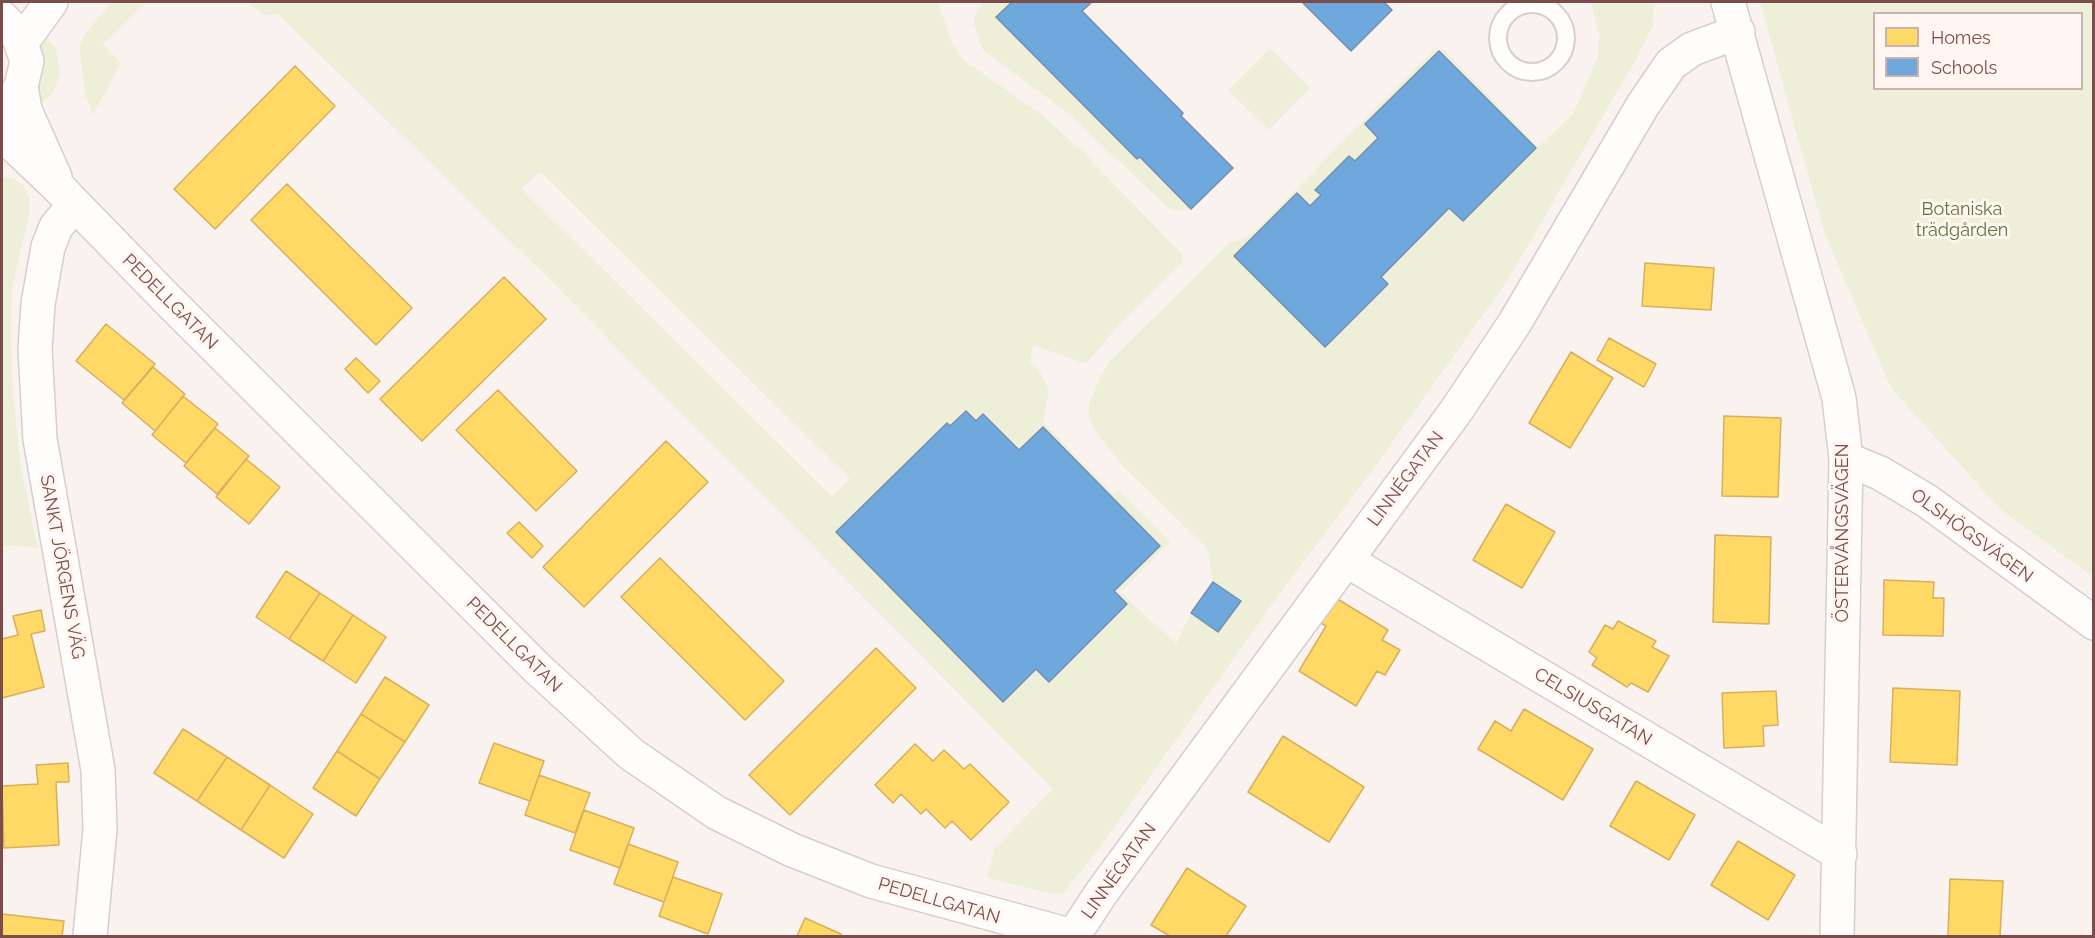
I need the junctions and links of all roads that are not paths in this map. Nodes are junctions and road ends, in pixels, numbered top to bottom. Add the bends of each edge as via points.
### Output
1 (12, 2) edge
2 (51, 2) edge
3 (1728, 2) edge
4 (1554, 5) edge
5 (2, 9) edge
6 (12, 30) edge
7 (1738, 32) junction
8 (11, 97) edge
9 (2, 134) edge
10 (67, 198) junction
11 (1846, 459) junction
12 (1346, 560) junction
13 (2094, 623) edge
14 (1840, 854) junction
15 (90, 936) edge
16 (1073, 936) edge
17 (1837, 936) edge

1 - 5 street
2 - 6 street
3 - 7 street, ÖSTERVÅNGSVÄGEN
4 - 4 lane via 1525,4 1503,19 1498,45 1513,67 1539,72 1560,57 1566,31
6 - 8 street via 27,61
7 - 11 street, ÖSTERVÅNGSVÄGEN via 1839,398
7 - 12 street, LINNÉGATAN via 1692,50 1671,64 1482,372
8 - 10 street, PEDELLGATAN via 25,110
9 - 10 street, PEDELLGATAN
10 - 15 street, SANKT JÖRGENS VÄG via 48,247 35,349 40,439 98,770 100,829
10 - 16 street, PEDELLGATAN via 576,706 664,778 739,825 871,881
11 - 13 street, OLSHÖGSVÄGEN via 1881,473 1927,501
11 - 14 street, ÖSTERVÅNGSVÄGEN
12 - 14 street, CELSIUSGATAN
12 - 16 street, LINNÉGATAN
14 - 17 street, ÖSTERVÅNGSVÄGEN

